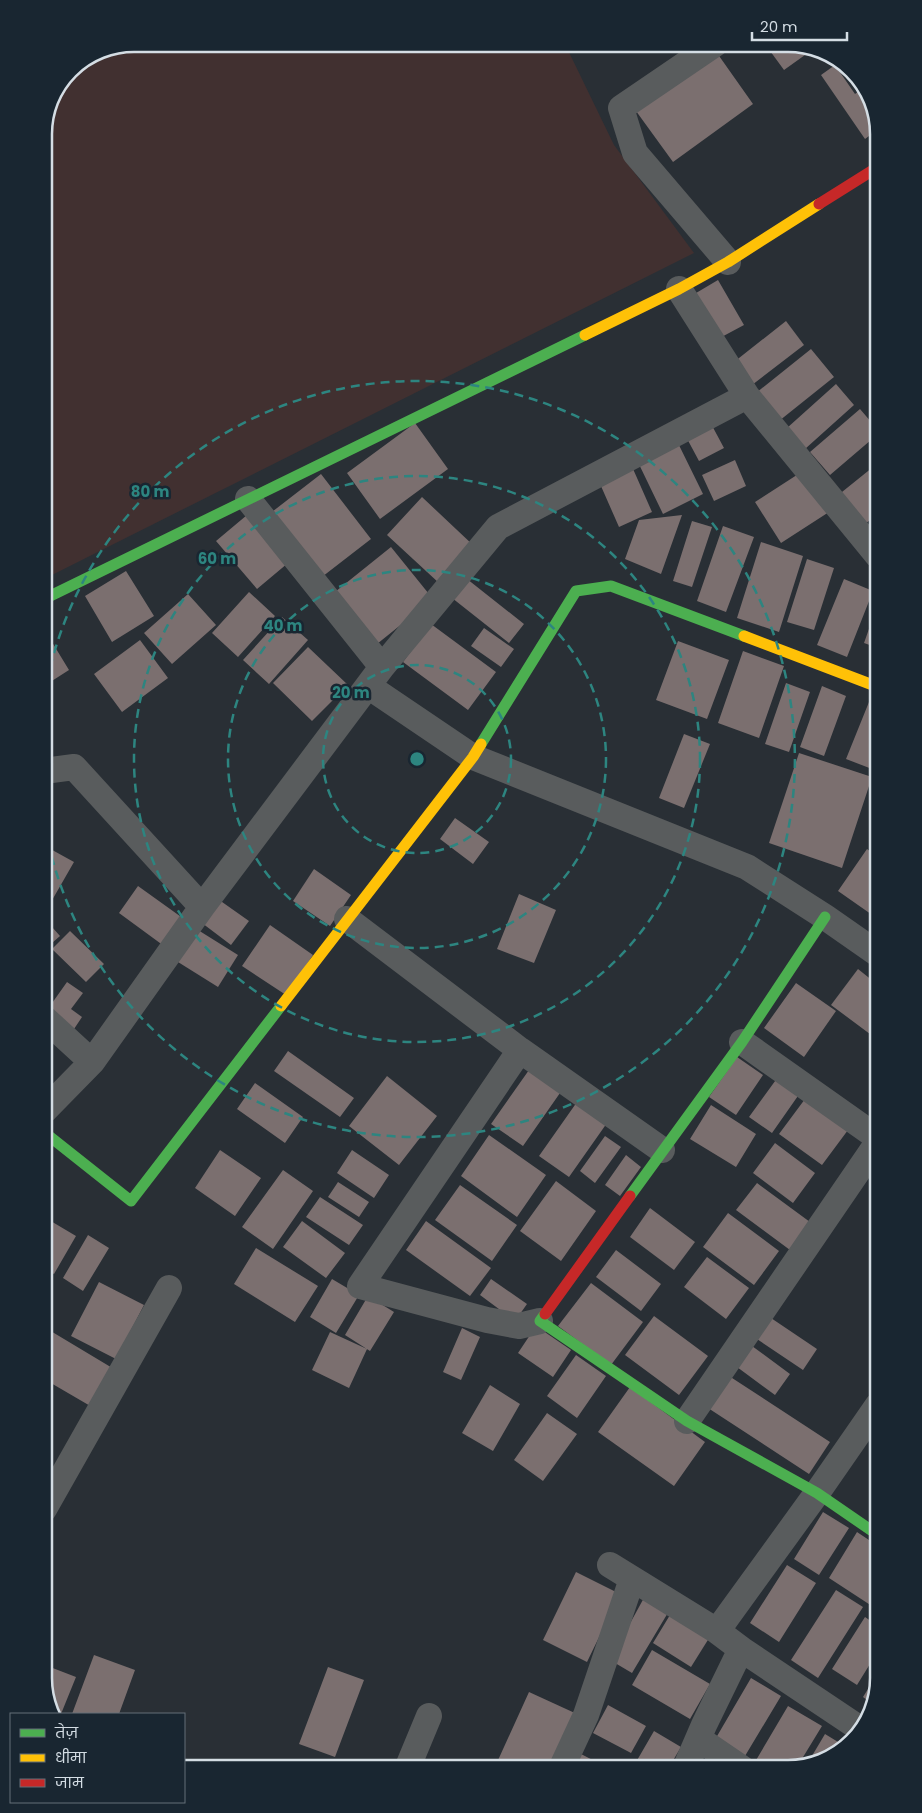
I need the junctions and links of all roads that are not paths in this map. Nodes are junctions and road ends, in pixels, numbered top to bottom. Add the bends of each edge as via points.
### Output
1 (702, 53) edge
2 (870, 172) edge
3 (728, 262) junction
4 (679, 288) junction
5 (747, 396) junction
6 (248, 499) junction
7 (870, 546) edge
8 (53, 595) edge
9 (375, 677) junction
10 (870, 684) edge
11 (473, 757) junction
12 (53, 770) edge
13 (202, 907) junction
14 (825, 917) junction
15 (347, 919) junction
16 (870, 948) edge
17 (52, 1026) edge
18 (742, 1042) junction
19 (520, 1050) junction
20 (92, 1062) junction
21 (52, 1102) edge
22 (870, 1132) edge
23 (52, 1139) edge
24 (662, 1150) junction
25 (870, 1154) edge
26 (169, 1288) dead end
27 (540, 1321) junction
28 (870, 1417) edge
29 (686, 1422) junction
30 (817, 1493) junction
31 (52, 1496) edge
32 (870, 1529) edge
33 (610, 1565) dead end
34 (632, 1579) junction
35 (717, 1630) junction
36 (741, 1649) junction
37 (429, 1716) dead end
38 (855, 1725) edge
39 (699, 1738) junction
40 (412, 1760) edge
41 (565, 1760) edge
42 (689, 1760) edge
43 (730, 1760) edge

1 - 3 street via 621,108 635,154
2 - 3 street
3 - 4 street
4 - 5 street
4 - 6 street
5 - 7 street
5 - 9 street via 498,527
6 - 8 street
6 - 9 street
9 - 11 street
9 - 13 street
10 - 11 street via 611,586 576,591
11 - 14 street via 747,867
11 - 15 street
12 - 13 street via 74,767
13 - 20 street
14 - 16 street
14 - 18 street
15 - 19 street
15 - 23 street via 131,1201
17 - 20 street
18 - 22 street
18 - 24 street
19 - 24 street
19 - 27 street via 360,1286 487,1320 519,1326
20 - 21 street
24 - 27 street
25 - 29 street
26 - 31 street
27 - 29 street
28 - 30 street
29 - 30 street
30 - 32 street
30 - 35 street
33 - 34 street
34 - 35 street
34 - 41 street via 586,1715
35 - 36 street
36 - 38 street
36 - 39 street
37 - 40 street
39 - 42 street
39 - 43 street

